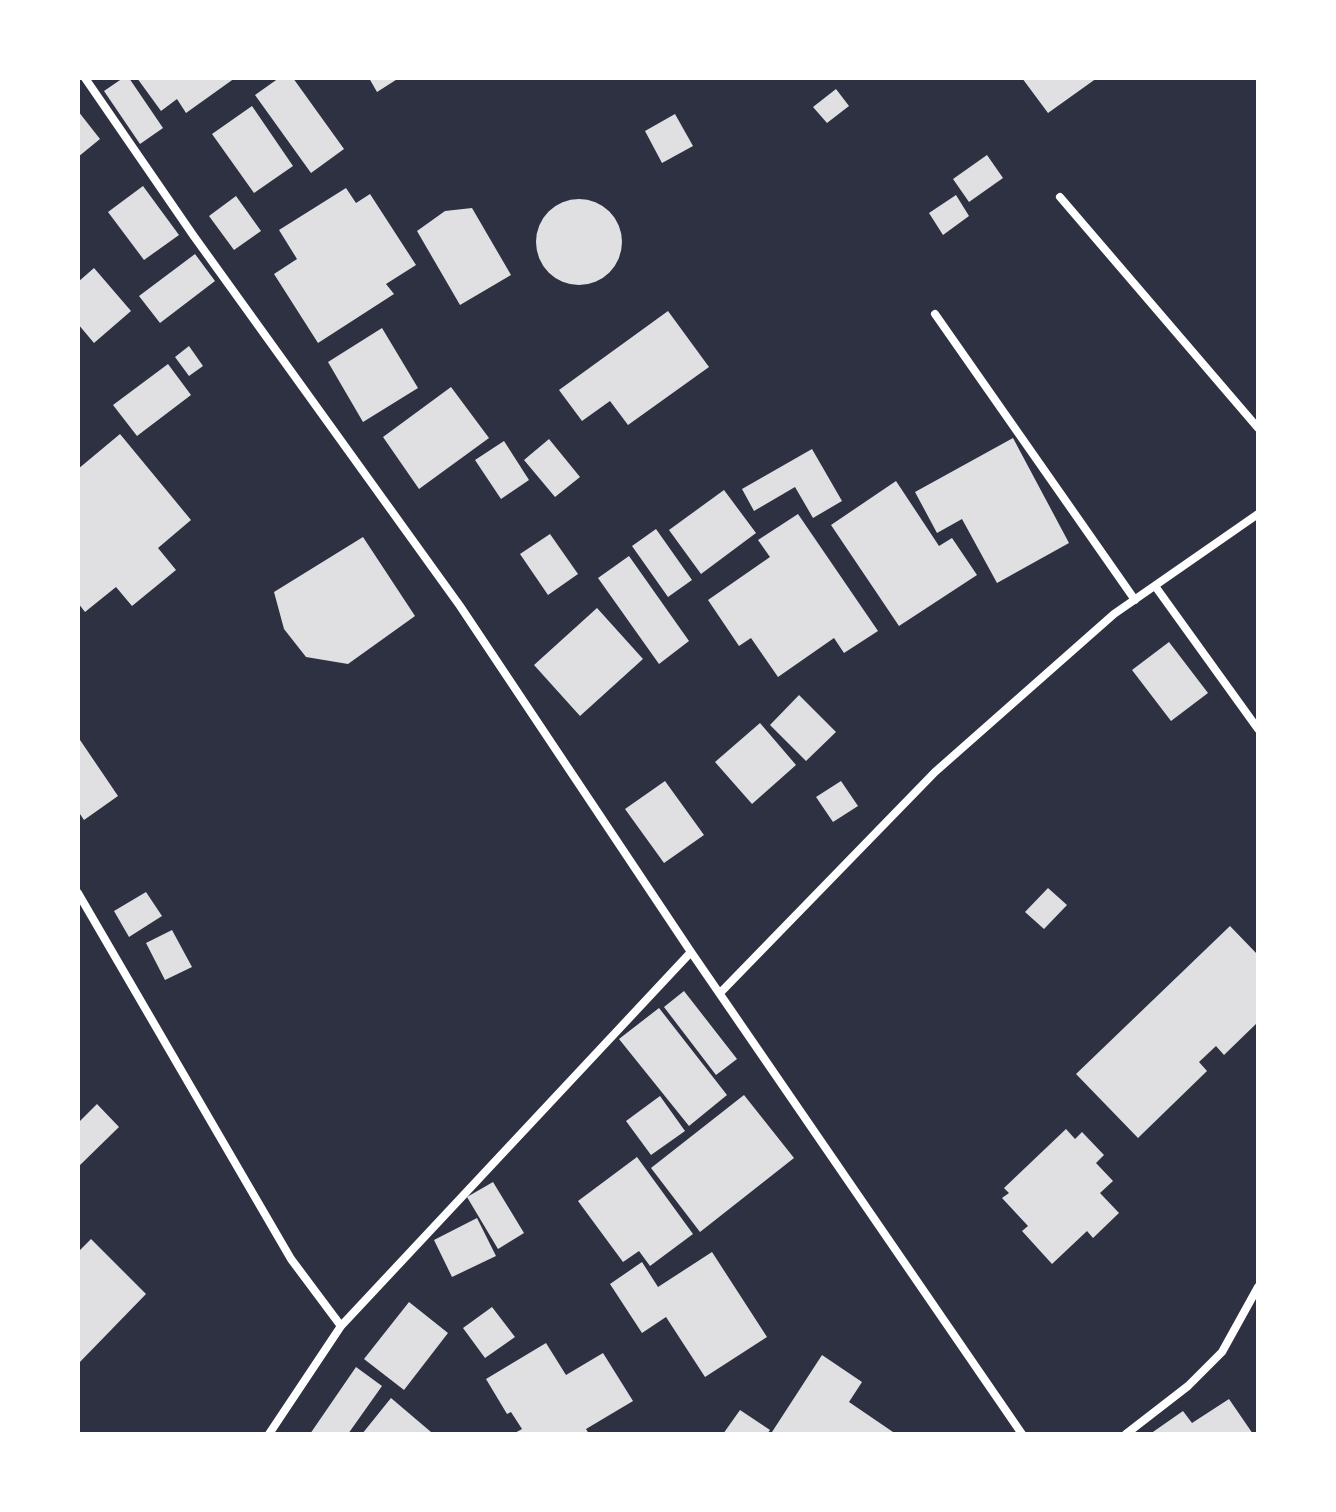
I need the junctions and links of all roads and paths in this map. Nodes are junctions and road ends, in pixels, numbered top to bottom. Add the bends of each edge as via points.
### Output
1 (85, 78) edge
2 (1060, 197) dead end
3 (935, 314) dead end
4 (1258, 428) edge
5 (1258, 514) edge
6 (1155, 586) junction
7 (1135, 600) junction
8 (1258, 729) edge
9 (78, 893) edge
10 (691, 952) junction
11 (721, 992) junction
12 (1258, 1287) edge
13 (341, 1326) junction
14 (269, 1434) edge
15 (1022, 1434) edge
16 (1126, 1434) edge

1 - 10 street via 460,606
2 - 4 street
3 - 7 street
5 - 6 street
6 - 7 street
6 - 8 street
7 - 11 street via 935,772
9 - 13 street via 291,1259
10 - 11 street
10 - 13 street
11 - 15 street
12 - 16 street via 1222,1352
13 - 14 street

